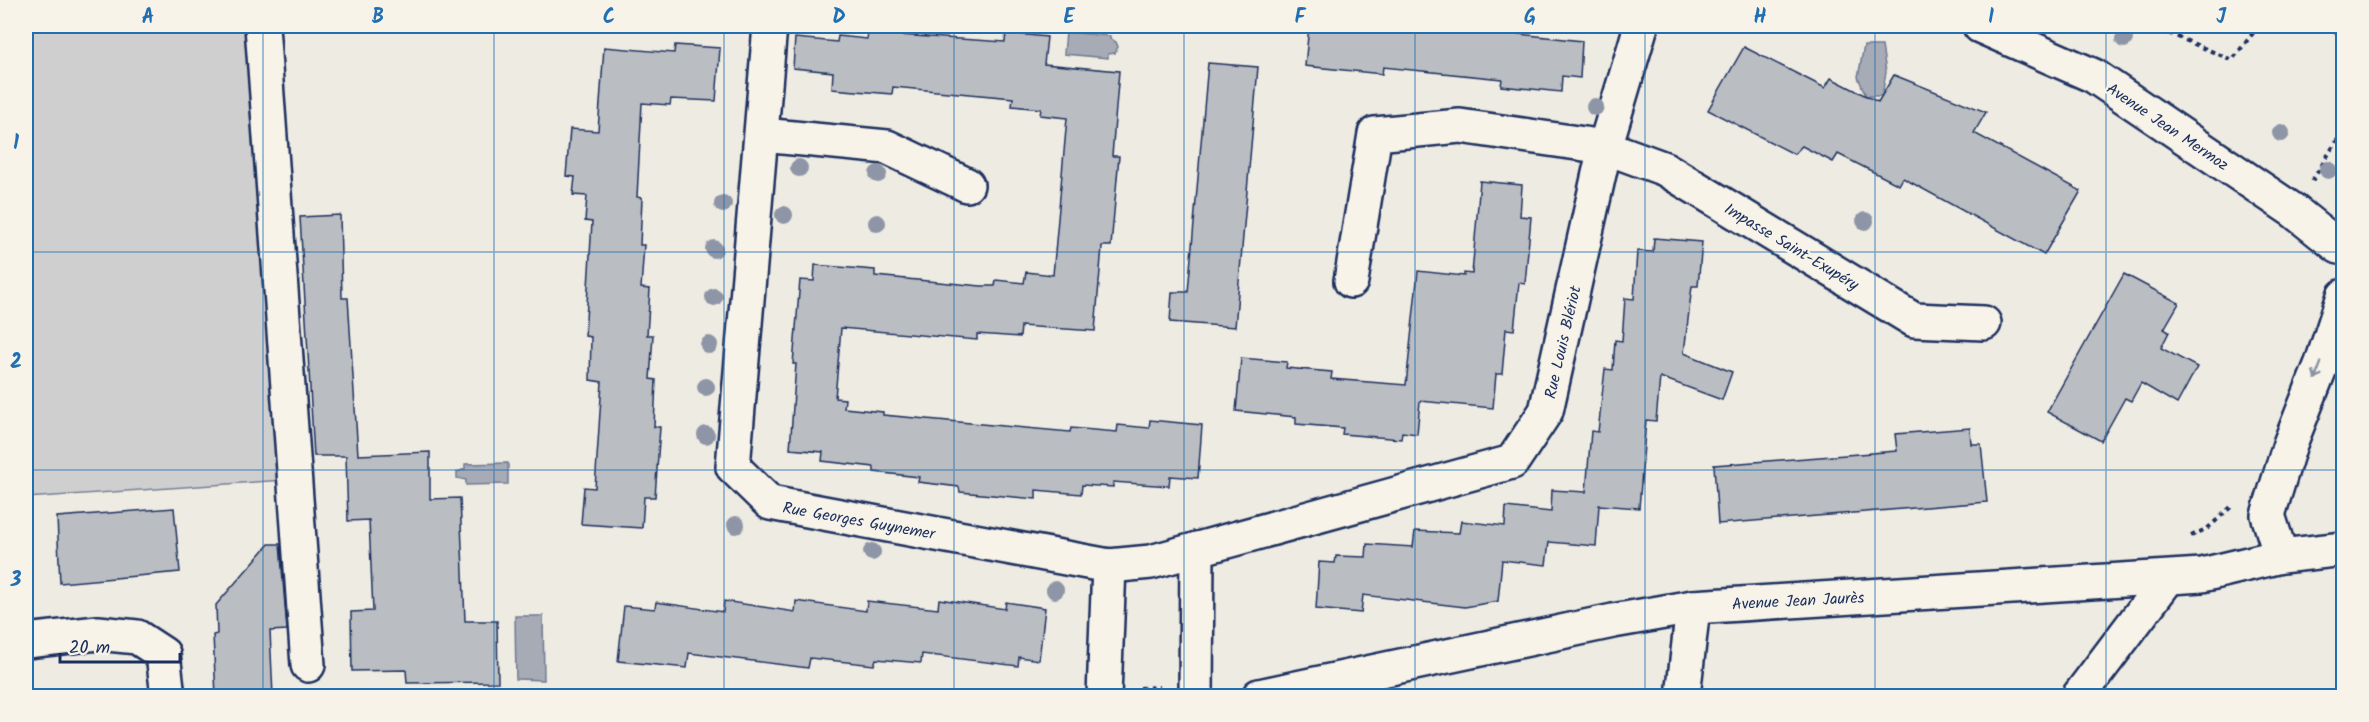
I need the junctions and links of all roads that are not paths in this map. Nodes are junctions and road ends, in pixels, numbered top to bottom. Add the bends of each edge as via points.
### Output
1 (262, 26) edge
2 (770, 26) edge
3 (1641, 26) edge
4 (1980, 26) edge
5 (762, 135) junction
6 (1605, 147) junction
7 (967, 185) dead end
8 (2342, 252) edge
9 (1351, 281) dead end
10 (2343, 296) edge
11 (1984, 323) dead end
12 (1197, 549) junction
13 (2343, 549) edge
14 (2281, 556) junction
15 (1151, 562) joint
16 (1109, 566) junction
17 (2168, 578) junction
18 (1693, 607) junction
19 (26, 641) edge
20 (309, 665) dead end
21 (1196, 688) edge
22 (1104, 690) edge
23 (168, 696) edge
24 (1259, 696) edge
25 (1683, 696) edge
26 (2079, 696) edge

1 - 20 street
2 - 5 street, Rue Georges Guynemer
3 - 6 street, Rue Louis Blériot
4 - 8 street, Avenue Jean Mermoz via 2094,76 2294,211
5 - 7 street via 887,147
5 - 16 street, Rue Georges Guynemer via 733,467 770,503
6 - 9 street, Impasse Saint-Exupéry via 1460,126 1375,134
6 - 11 street, Impasse Saint-Exupéry via 1665,169 1914,320
6 - 12 street, Rue Louis Blériot via 1546,411 1512,462
10 -> 14 street via 2268,515
12 - 15 street, Rue Louis Blériot
12 - 21 street
13 - 14 street, Avenue Jean Jaurès
14 - 17 street, Avenue Jean Jaurès via 2202,575
15 - 16 street, Rue Georges Guynemer
16 - 22 street
17 - 18 street, Avenue Jean Jaurès
17 - 26 street
18 - 24 street, Avenue Jean Jaurès
18 - 25 street
19 - 23 street via 98,633 137,637 163,654

